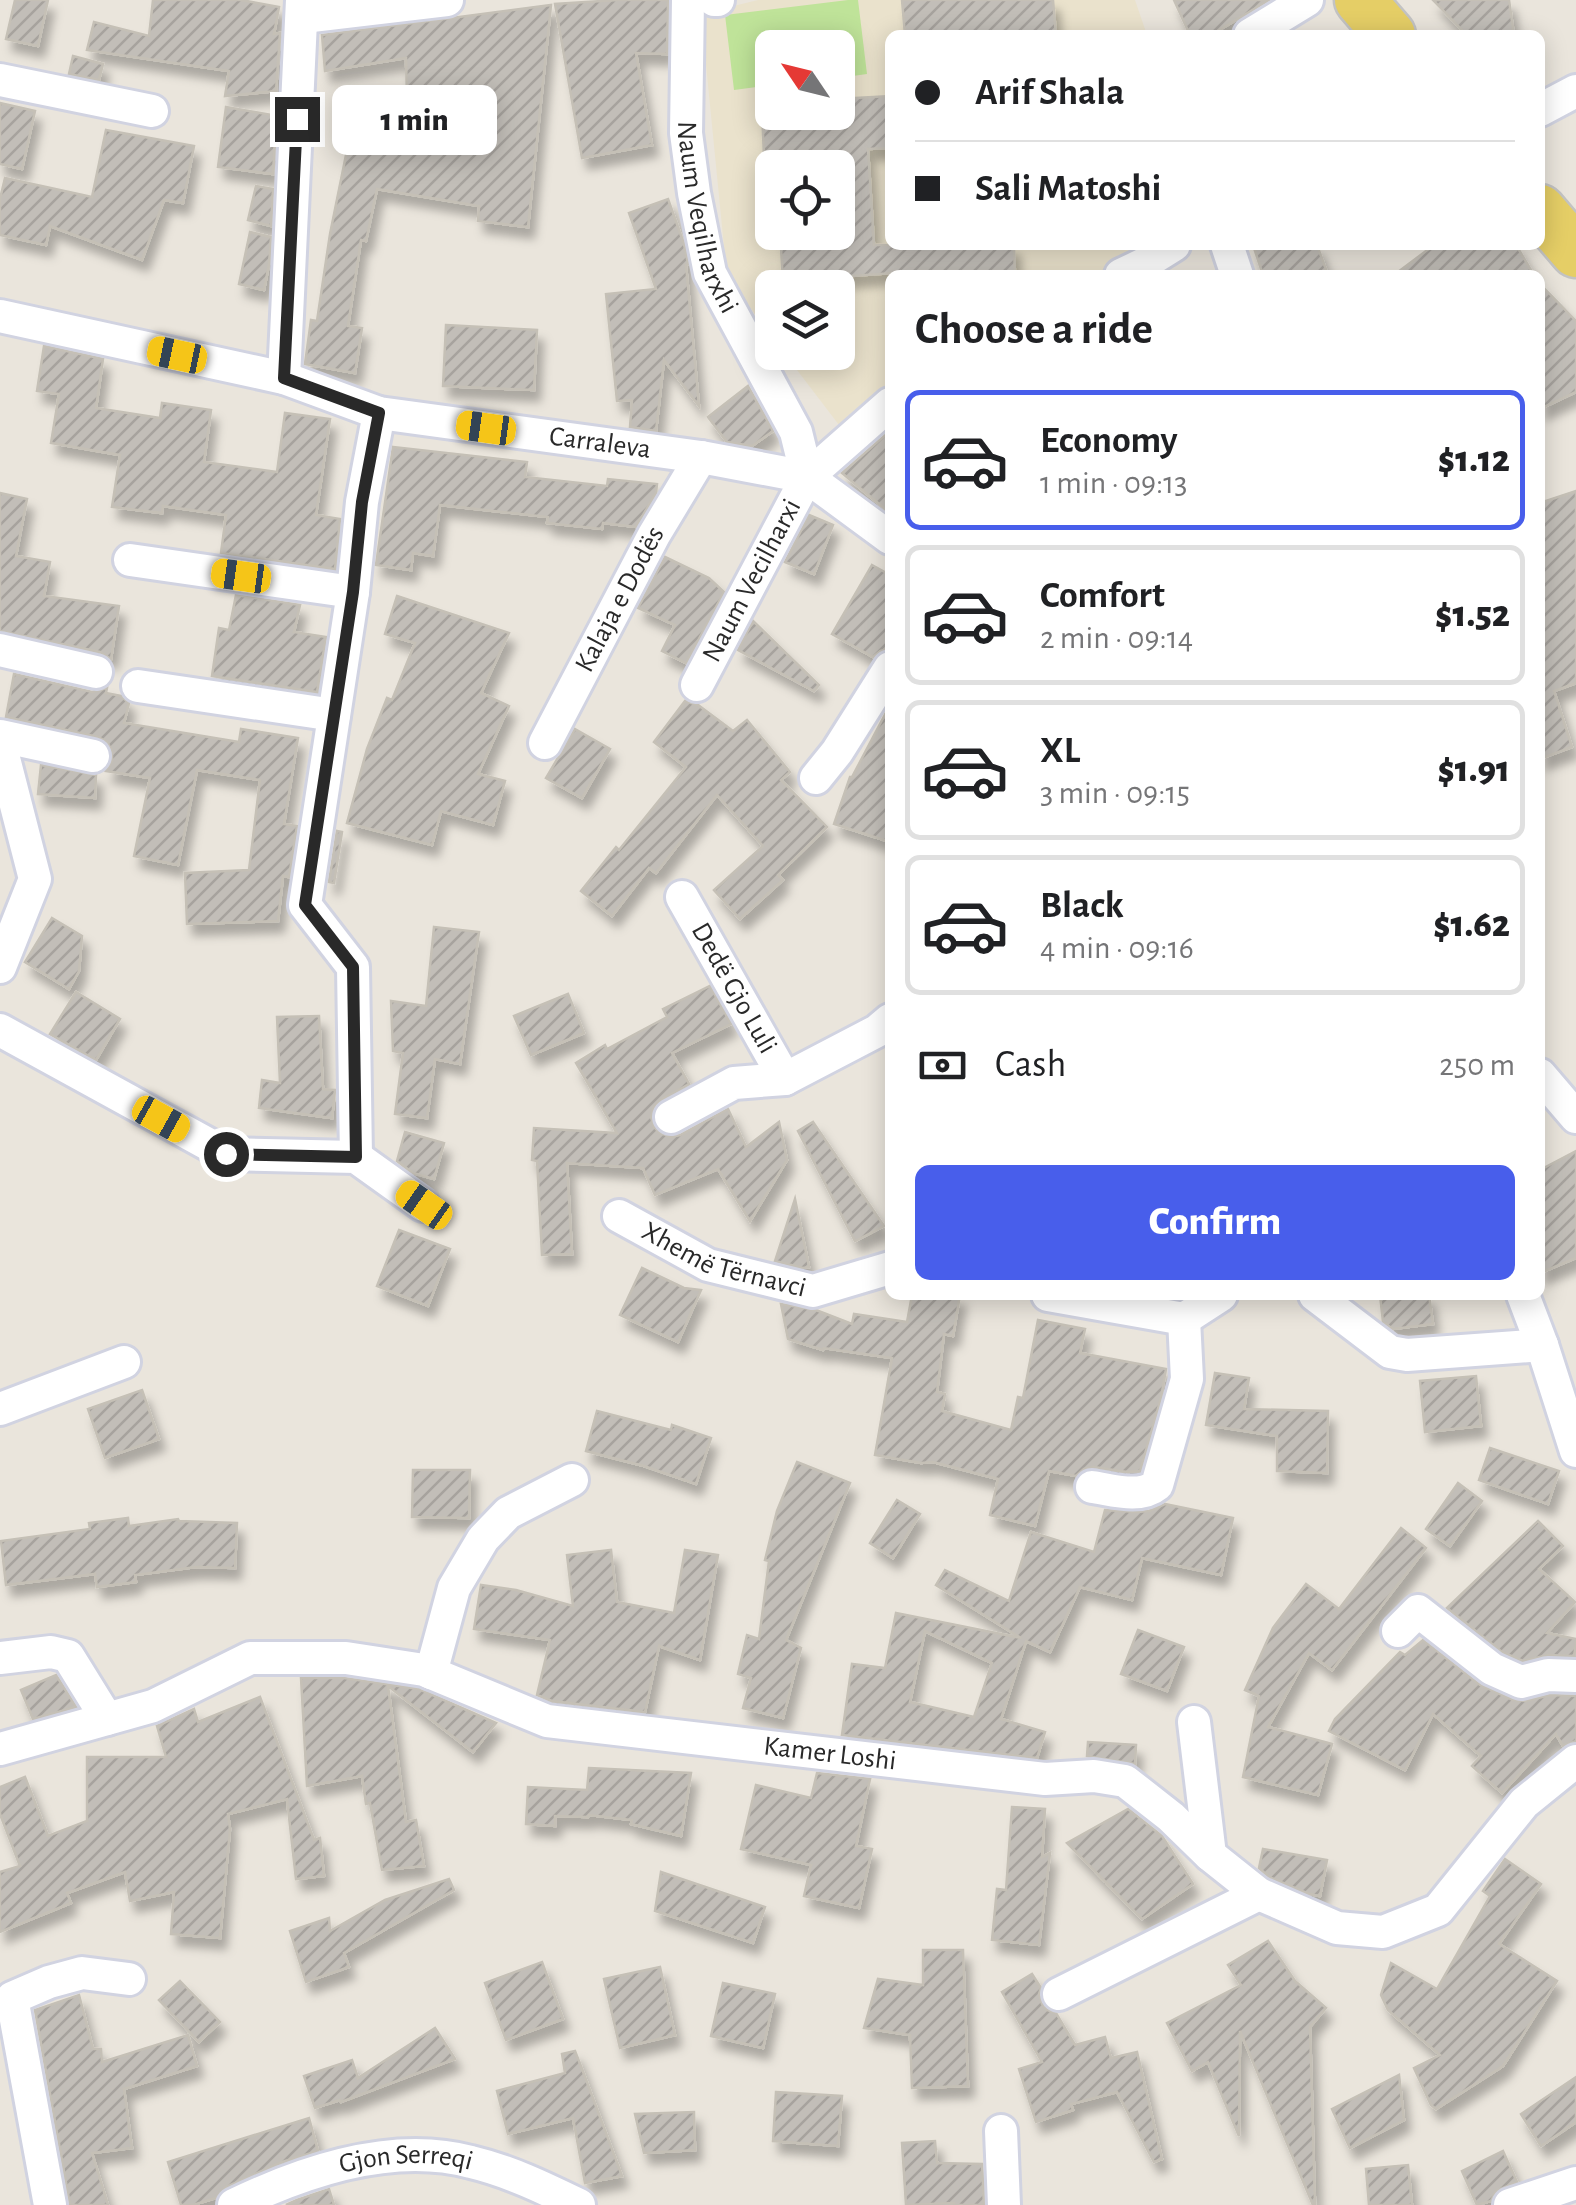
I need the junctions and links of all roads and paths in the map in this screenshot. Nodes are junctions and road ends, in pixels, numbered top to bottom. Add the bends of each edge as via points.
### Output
1 (448, 0) edge
2 (688, 0) edge
3 (1306, 0) edge
4 (1360, 0) edge
5 (302, 9) edge
6 (1258, 30) edge
7 (1386, 30) edge
8 (0, 80) edge
9 (1576, 92) edge
10 (1545, 108) edge
11 (152, 111) dead end
12 (1545, 216) edge
13 (1166, 250) edge
14 (1576, 252) edge
15 (1132, 270) edge
16 (0, 316) edge
17 (284, 378) junction
18 (885, 408) edge
19 (379, 413) junction
20 (700, 457) junction
21 (807, 477) junction
22 (885, 534) edge
23 (130, 560) dead end
24 (353, 592) junction
25 (0, 650) edge
26 (96, 672) dead end
27 (885, 676) edge
28 (697, 685) dead end
29 (138, 686) dead end
30 (334, 715) junction
31 (0, 739) edge
32 (544, 744) dead end
33 (93, 756) dead end
34 (816, 778) dead end
35 (682, 898) dead end
36 (0, 968) edge
37 (885, 1024) edge
38 (0, 1030) edge
39 (785, 1079) junction
40 (1545, 1081) edge
41 (670, 1116) dead end
42 (1576, 1117) edge
43 (356, 1157) junction
44 (424, 1205) dead end
45 (619, 1216) dead end
46 (885, 1270) edge
47 (1076, 1300) edge
48 (1213, 1300) edge
49 (1322, 1300) edge
50 (1525, 1300) edge
51 (1184, 1319) junction
52 (1542, 1345) junction
53 (124, 1362) dead end
54 (0, 1409) edge
55 (1576, 1451) edge
56 (572, 1480) dead end
57 (1092, 1487) dead end
58 (1398, 1631) dead end
59 (0, 1658) edge
60 (431, 1673) junction
61 (1576, 1676) edge
62 (108, 1719) junction
63 (1194, 1722) dead end
64 (0, 1749) edge
65 (1576, 1761) edge
66 (1210, 1856) junction
67 (1258, 1894) junction
68 (129, 1979) dead end
69 (1058, 1994) dead end
70 (1000, 2131) dead end
71 (1576, 2182) edge
72 (50, 2205) edge
73 (234, 2205) edge
74 (578, 2205) edge
75 (1004, 2205) edge
76 (1510, 2205) edge

1 - 5 street
2 - 21 street, Naum Veqilharxhi via 686,133 710,273 796,432
3 - 6 street
4 - 7 main road
5 - 17 street
8 - 11 street
9 - 10 street
12 - 14 main road
13 - 15 street
16 - 17 street, Carraleva
17 - 19 street, Carraleva
18 - 21 street
19 - 20 street, Carraleva
19 - 24 street
20 - 21 street, Carraleva
20 - 32 street, Kalaja e Dodës
21 - 22 street, Carraleva
21 - 28 street, Naum Vecilharxi
23 - 24 street
24 - 30 street
25 - 26 street
27 - 34 street
29 - 30 street
30 - 43 street via 305,905 353,967
31 - 33 street
31 - 36 street via 35,879
35 - 39 street, Dedë Gjo Luli
37 - 39 street, Dedë Gjo Luli
38 - 43 street via 226,1154
39 - 41 street, Dedë Gjo Luli via 734,1082
40 - 42 street
43 - 44 street
45 - 46 street, Xhemë Tërnavci via 708,1264 812,1292
47 - 51 street
48 - 51 street
49 - 52 street via 1390,1352
50 - 52 street
51 - 57 street via 1187,1379 1157,1486 1140,1493
52 - 55 street
53 - 54 street
56 - 60 street via 508,1513 482,1539 454,1588
58 - 61 street via 1418,1612 1492,1669 1521,1682 1548,1674
59 - 62 street via 68,1656
60 - 62 street, Kamer Loshi via 346,1658 250,1658 153,1706
60 - 66 street, Kamer Loshi via 547,1721 1044,1779 1125,1781
62 - 64 street, Kamer Loshi
63 - 66 street
65 - 67 street, Kamer Loshi via 1524,1804 1438,1910 1383,1932 1337,1928
66 - 67 street, Kamer Loshi
67 - 69 street
68 - 72 street via 82,1973 12,1998
70 - 75 street
71 - 76 street
73 - 74 street, Gjon Serreqi via 331,2167 424,2156 469,2161

